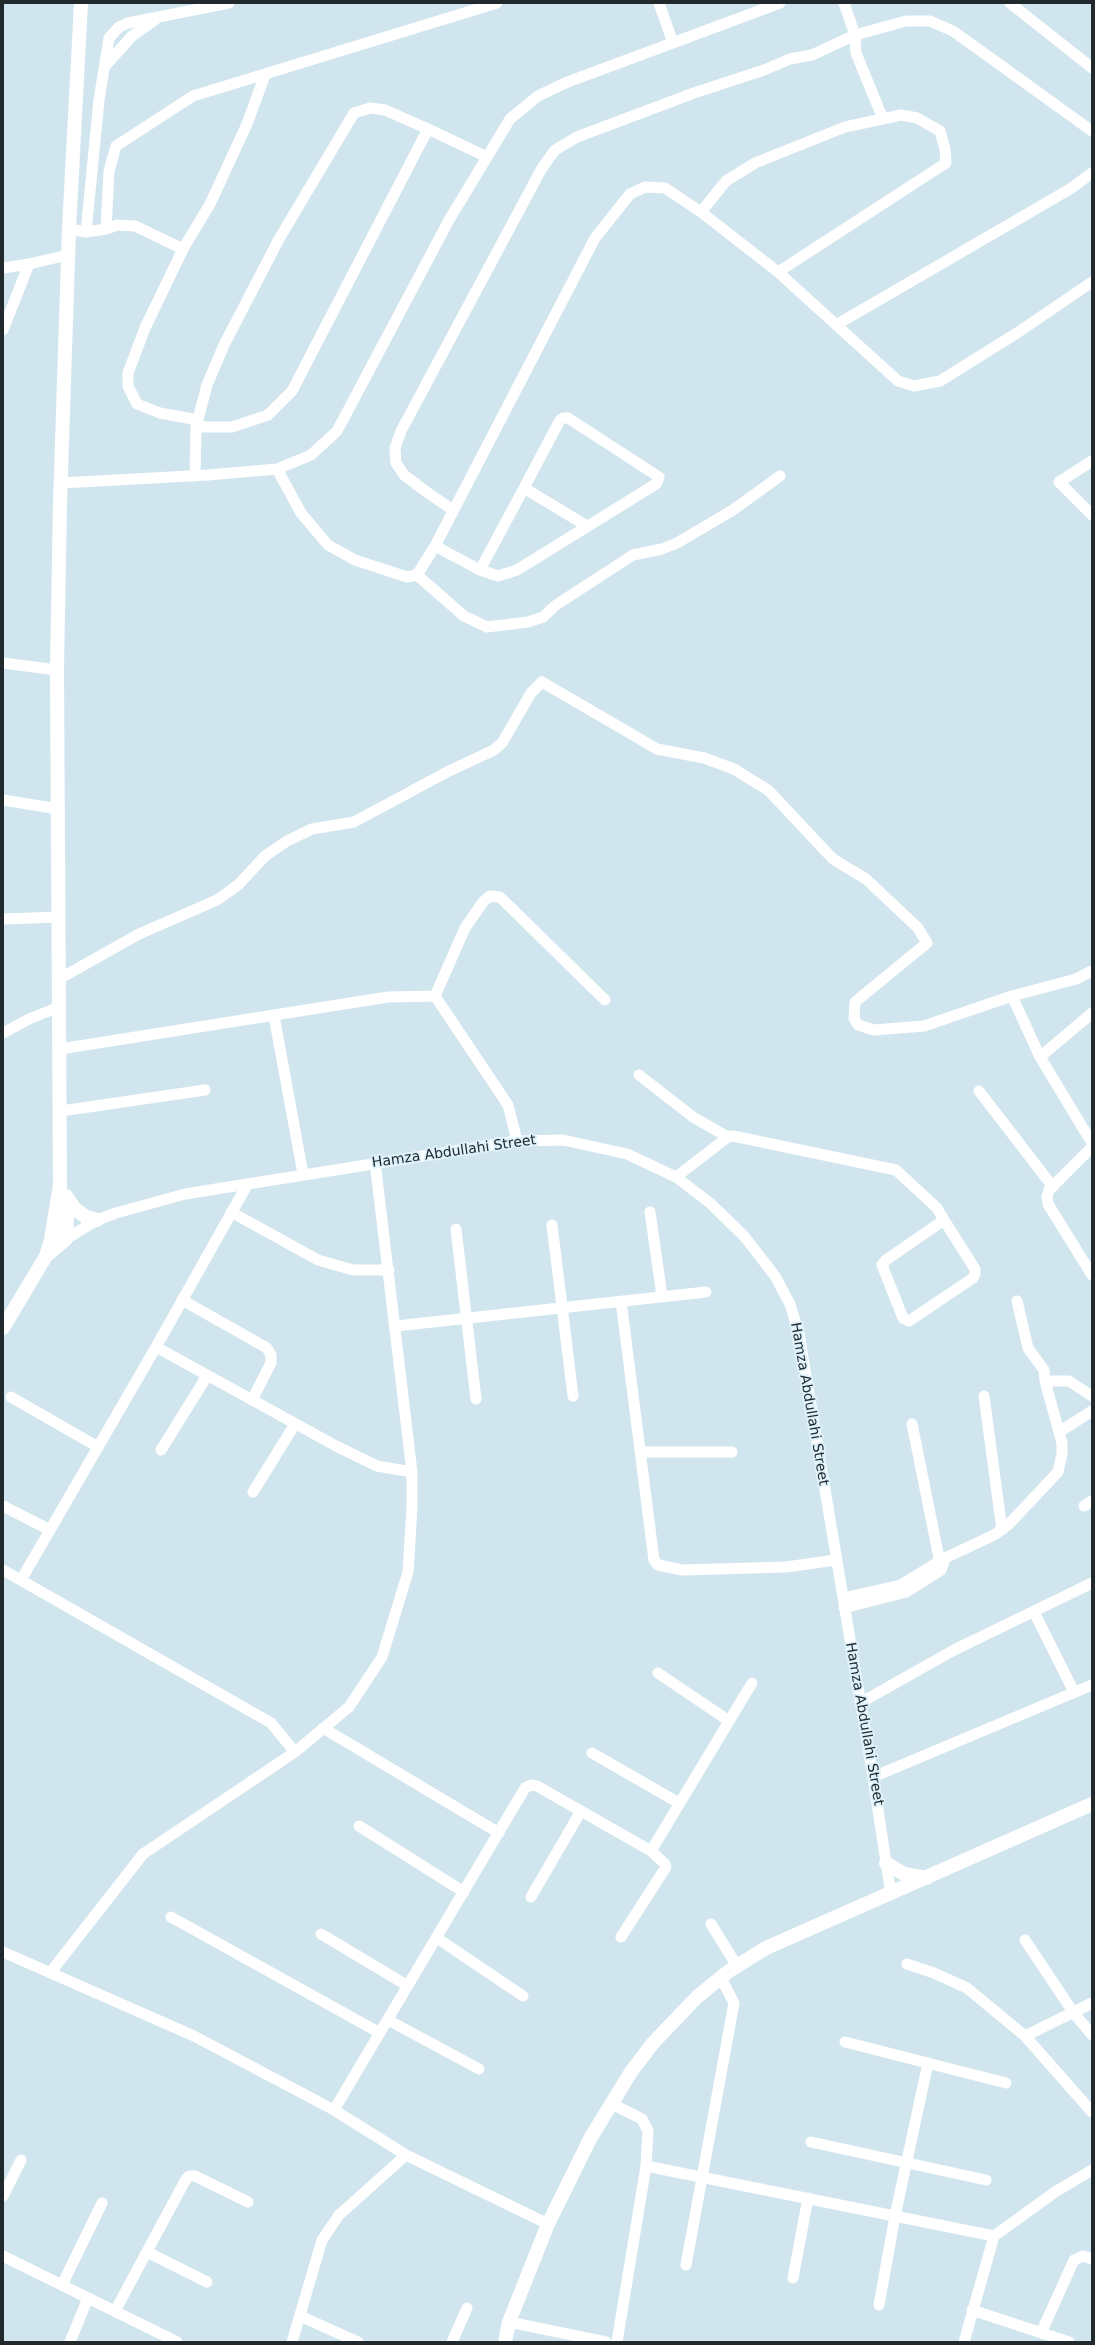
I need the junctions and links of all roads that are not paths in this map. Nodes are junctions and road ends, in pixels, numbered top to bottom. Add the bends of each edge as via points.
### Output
1 (81, 3) edge
2 (229, 3) edge
3 (497, 3) edge
4 (659, 3) edge
5 (780, 3) edge
6 (844, 3) edge
7 (1010, 3) edge
8 (158, 18) junction
9 (855, 35) junction
10 (673, 43) junction
11 (104, 67) junction
12 (1092, 68) edge
13 (264, 75) junction
14 (884, 119) junction
15 (428, 129) junction
16 (1092, 131) edge
17 (487, 157) junction
18 (1092, 173) edge
19 (701, 212) junction
20 (69, 229) junction
21 (106, 229) junction
22 (86, 232) junction
23 (183, 249) junction
24 (68, 255) junction
25 (29, 264) junction
26 (3, 268) edge
27 (778, 272) junction
28 (1092, 282) edge
29 (836, 325) junction
30 (3, 330) edge
31 (197, 424) junction
32 (1092, 461) edge
33 (277, 469) junction
34 (195, 476) junction
35 (780, 476) dead end
36 (61, 483) junction
37 (524, 488) junction
38 (454, 510) junction
39 (1092, 515) edge
40 (587, 526) junction
41 (435, 546) junction
42 (480, 570) junction
43 (417, 575) junction
44 (3, 663) edge
45 (57, 670) junction
46 (3, 800) edge
47 (58, 808) junction
48 (59, 917) junction
49 (3, 919) edge
50 (1092, 971) edge
51 (59, 979) junction
52 (435, 996) junction
53 (1012, 996) junction
54 (605, 1000) dead end
55 (59, 1007) junction
56 (1092, 1013) edge
57 (274, 1016) junction
58 (3, 1033) edge
59 (60, 1049) junction
60 (1040, 1057) junction
61 (639, 1075) dead end
62 (204, 1090) dead end
63 (979, 1091) dead end
64 (61, 1111) junction
65 (728, 1137) junction
66 (517, 1141) junction
67 (1092, 1143) edge
68 (1092, 1147) edge
69 (375, 1162) junction
70 (303, 1174) junction
71 (676, 1178) junction
72 (60, 1185) junction
73 (247, 1185) junction
74 (1053, 1186) junction
75 (68, 1200) junction
76 (232, 1212) junction
77 (650, 1212) dead end
78 (97, 1220) junction
79 (944, 1220) junction
80 (54, 1224) junction
81 (552, 1225) dead end
82 (456, 1229) dead end
83 (66, 1239) junction
84 (46, 1256) junction
85 (389, 1270) junction
86 (1092, 1275) edge
87 (706, 1292) dead end
88 (662, 1296) junction
89 (182, 1300) junction
90 (621, 1301) junction
91 (1017, 1302) dead end
92 (564, 1307) junction
93 (467, 1318) junction
94 (4, 1322) edge
95 (396, 1326) junction
96 (156, 1347) junction
97 (207, 1376) junction
98 (1045, 1381) junction
99 (572, 1396) dead end
100 (984, 1396) dead end
101 (1092, 1396) edge
102 (11, 1397) dead end
103 (476, 1399) dead end
104 (252, 1400) junction
105 (1092, 1410) edge
106 (295, 1424) junction
107 (912, 1424) dead end
108 (1059, 1432) junction
109 (98, 1447) junction
110 (161, 1450) dead end
111 (640, 1452) junction
112 (732, 1452) dead end
113 (412, 1472) junction
114 (253, 1492) dead end
115 (3, 1506) edge
116 (50, 1530) junction
117 (1002, 1530) junction
118 (836, 1560) junction
119 (942, 1564) junction
120 (3, 1570) edge
121 (21, 1580) junction
122 (1092, 1583) edge
123 (843, 1603) junction
124 (1034, 1612) junction
125 (658, 1674) dead end
126 (752, 1683) dead end
127 (1092, 1684) edge
128 (1074, 1692) junction
129 (860, 1703) junction
130 (729, 1721) junction
131 (323, 1728) junction
132 (295, 1752) junction
133 (592, 1753) dead end
134 (873, 1777) junction
135 (679, 1803) junction
136 (1092, 1804) edge
137 (581, 1811) junction
138 (359, 1826) dead end
139 (499, 1833) junction
140 (651, 1851) junction
141 (886, 1863) junction
142 (927, 1878) junction
143 (464, 1892) junction
144 (891, 1895) junction
145 (530, 1897) dead end
146 (171, 1917) dead end
147 (711, 1924) dead end
148 (321, 1934) dead end
149 (621, 1937) dead end
150 (437, 1938) junction
151 (1025, 1940) dead end
152 (3, 1952) edge
153 (907, 1964) dead end
154 (737, 1966) junction
155 (50, 1973) junction
156 (721, 1978) junction
157 (408, 1986) junction
158 (523, 1996) dead end
159 (1092, 2003) edge
160 (1073, 2012) junction
161 (388, 2020) junction
162 (380, 2033) junction
163 (1092, 2035) edge
164 (1025, 2036) junction
165 (845, 2042) dead end
166 (928, 2063) junction
167 (479, 2069) dead end
168 (1006, 2083) dead end
169 (612, 2104) junction
170 (334, 2110) junction
171 (1092, 2112) edge
172 (811, 2142) dead end
173 (406, 2155) junction
174 (21, 2160) dead end
175 (907, 2163) junction
176 (646, 2166) junction
177 (1092, 2170) edge
178 (701, 2176) junction
179 (986, 2180) dead end
180 (3, 2196) edge
181 (808, 2198) junction
182 (248, 2202) dead end
183 (102, 2203) dead end
184 (895, 2216) junction
185 (548, 2224) junction
186 (994, 2236) junction
187 (148, 2252) junction
188 (3, 2256) edge
189 (1092, 2259) edge
190 (686, 2265) dead end
191 (793, 2278) dead end
192 (207, 2282) dead end
193 (62, 2285) junction
194 (88, 2298) junction
195 (879, 2305) dead end
196 (468, 2308) dead end
197 (972, 2310) junction
198 (115, 2311) junction
199 (300, 2316) junction
200 (509, 2322) junction
201 (1041, 2333) junction
202 (70, 2342) edge
203 (176, 2342) edge
204 (292, 2342) edge
205 (358, 2342) edge
206 (452, 2342) edge
207 (505, 2342) edge
208 (606, 2342) edge
209 (617, 2342) edge
210 (964, 2342) edge
211 (1069, 2342) edge

1 - 20 main road
2 - 8 street
3 - 13 street
4 - 10 street
5 - 10 street
6 - 9 street
7 - 12 street
8 - 11 street via 132,36
8 - 11 street via 128,22 119,27 109,38
9 - 14 street via 856,54
9 - 16 street via 906,21 930,21 953,31
9 - 38 street via 812,55 790,59 585,134 555,150 542,168 403,427 395,448 396,464 404,475
10 - 17 street via 565,82 538,96 510,119
11 - 22 street
13 - 21 street via 193,96 116,146 109,171
13 - 23 street via 247,124 210,204
14 - 19 street via 845,127 755,163 726,181
14 - 27 street via 901,115 917,118 940,132 946,163
15 - 17 street
15 - 31 street via 292,391 268,415 232,427
15 - 31 street via 385,110 370,108 354,113 279,239 235,324 207,385
17 - 33 street via 449,220 337,431 311,455
18 - 29 street via 1070,189
19 - 27 street
19 - 38 street via 665,188 645,187 630,194 595,238
20 - 22 street
20 - 24 main road
21 - 22 street
21 - 23 street via 117,225 135,226
23 - 31 street via 145,328 128,373 128,386 138,404
24 - 25 street
24 - 36 main road
25 - 26 street
25 - 30 street
27 - 29 street
28 - 29 street via 1018,333 940,381 914,386 898,381
31 - 34 street
32 - 39 street via 1059,482
33 - 34 street
33 - 43 street via 301,513 328,545 355,560 407,576
34 - 36 street
35 - 43 street via 733,510 662,549 633,556 556,605 542,617 528,622 487,627 464,616
36 - 45 main road
37 - 40 street
37 - 40 street via 563,418 568,418 659,477 656,484
37 - 42 street
38 - 41 street
40 - 42 street via 517,570 498,576
41 - 42 street
41 - 43 street
44 - 45 street
45 - 47 main road
46 - 47 street
47 - 48 main road
48 - 49 street
48 - 51 main road
50 - 53 street via 1076,979
51 - 53 street via 139,934 218,900 238,885 265,856 287,841 312,829 354,822 494,750 502,743 531,693 542,682 657,749 704,758 734,769 768,790 832,859 866,879 918,928 927,943 855,1002 854,1018 858,1025 874,1030 924,1026
51 - 55 main road
52 - 54 street via 465,928 490,896 500,897
52 - 57 street via 388,997
52 - 66 street via 508,1105
53 - 60 street
55 - 58 street
55 - 59 main road
56 - 60 street
57 - 59 street
57 - 70 street
59 - 64 main road
60 - 67 street
61 - 65 street via 693,1117
62 - 64 street
63 - 74 street
64 - 72 main road
65 - 71 street
65 - 79 street via 896,1170 937,1208
66 - 69 street, Hamza Abdullahi Street
66 - 71 street, Hamza Abdullahi Street via 563,1140 585,1144 626,1154
68 - 74 street
69 - 70 street, Hamza Abdullahi Street
69 - 85 street
70 - 73 street, Hamza Abdullahi Street
71 - 118 street, Hamza Abdullahi Street via 710,1203 744,1236 775,1276 790,1304 799,1334
72 - 75 main road
72 - 80 main road
73 - 76 street
73 - 78 street, Hamza Abdullahi Street via 185,1194
74 - 86 street via 1047,1197 1048,1204
75 - 78 main road via 86,1217
75 - 83 main road
76 - 85 street via 318,1260 353,1270
76 - 89 street
77 - 88 street
78 - 83 street, Hamza Abdullahi Street
79 - 79 street via 882,1265 903,1318 908,1321 973,1278 975,1274 975,1269
80 - 83 main road
80 - 84 main road
81 - 92 street
82 - 93 street
83 - 84 main road
84 - 94 main road
85 - 95 street
87 - 88 street
88 - 90 street
89 - 96 street
89 - 104 street via 267,1348 271,1355 271,1363
90 - 92 street
90 - 111 street
91 - 98 street via 1028,1348 1044,1370
92 - 93 street
92 - 99 street
93 - 95 street
93 - 103 street
95 - 113 street
96 - 97 street
96 - 109 street
97 - 104 street
97 - 110 street
98 - 101 street via 1069,1381
98 - 108 street
100 - 117 street
102 - 109 street
104 - 106 street
105 - 108 street
106 - 113 street via 377,1466
106 - 114 street
107 - 119 street
108 - 117 street via 1062,1454 1058,1472
109 - 116 street
111 - 112 street
111 - 118 street via 654,1560 658,1565 682,1570 786,1567
113 - 131 street via 408,1572 382,1657 349,1707
115 - 116 street
116 - 121 street
117 - 119 street
118 - 123 street, Hamza Abdullahi Street
119 - 123 street via 901,1585
120 - 121 street
121 - 132 street via 271,1723
122 - 124 street
123 - 129 street, Hamza Abdullahi Street
124 - 128 street
124 - 129 street via 954,1650
125 - 130 street
126 - 130 street
127 - 128 street
128 - 134 street
129 - 134 street, Hamza Abdullahi Street
130 - 135 street
131 - 132 street
131 - 139 street
132 - 155 street via 143,1854
133 - 135 street
134 - 141 street, Hamza Abdullahi Street
135 - 140 street
136 - 142 main road
137 - 139 street via 531,1785 525,1788
137 - 140 street
137 - 145 street
138 - 143 street
139 - 143 street
140 - 149 street via 664,1861 666,1867
141 - 142 main road via 904,1874
141 - 144 street, Hamza Abdullahi Street
142 - 144 main road
143 - 150 street
144 - 154 main road via 766,1948
146 - 162 street
147 - 154 street
148 - 157 street
150 - 157 street
150 - 158 street
151 - 160 street
152 - 155 street
153 - 164 street via 934,1972 968,1988
154 - 156 main road
155 - 170 street via 194,2036
156 - 169 main road via 677,2016 652,2043
156 - 178 street via 734,2003
157 - 161 street
159 - 160 street
160 - 163 street
160 - 164 street
161 - 162 street
161 - 167 street
162 - 170 street
164 - 171 street
165 - 166 street
166 - 168 street
166 - 175 street
169 - 176 street via 642,2119 648,2131
169 - 185 main road via 591,2137
170 - 173 street
172 - 175 street
173 - 185 street
173 - 199 street via 339,2215 322,2240
174 - 180 street
175 - 179 street
175 - 184 street
176 - 178 street
176 - 209 street
177 - 186 street via 1055,2192
178 - 181 street
178 - 190 street
181 - 184 street
181 - 191 street
182 - 187 street via 195,2176 189,2176
183 - 193 street
184 - 186 street
184 - 195 street
185 - 200 main road
186 - 197 street
187 - 192 street
187 - 198 street
188 - 193 street
189 - 201 street via 1083,2256 1074,2260
193 - 194 street
194 - 198 street
194 - 202 street
196 - 206 street
197 - 201 street
197 - 210 street
198 - 203 street
199 - 204 street
199 - 205 street
200 - 207 main road
200 - 208 street
201 - 211 street

